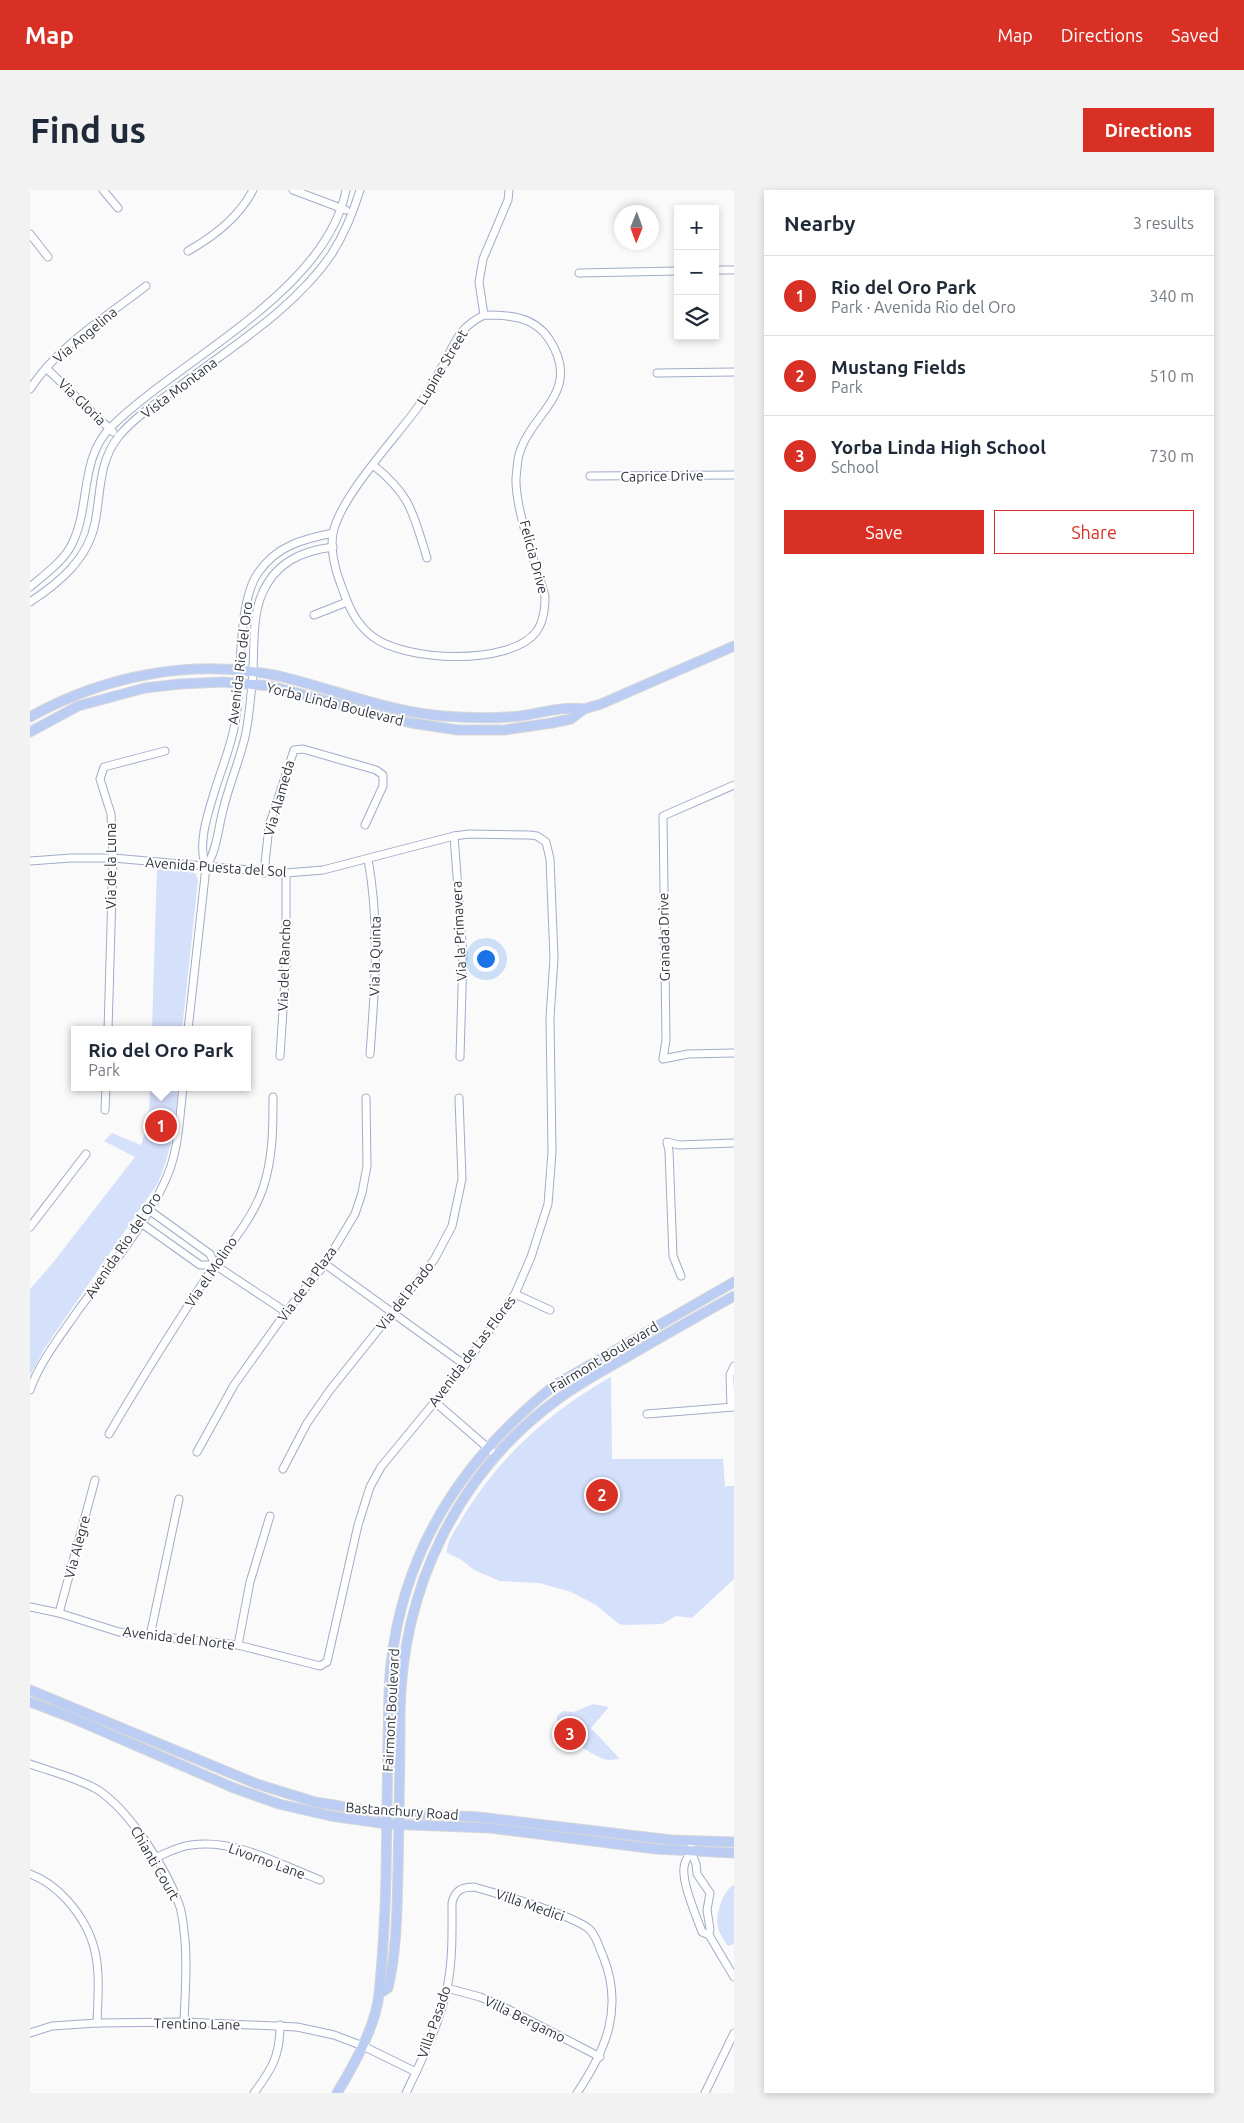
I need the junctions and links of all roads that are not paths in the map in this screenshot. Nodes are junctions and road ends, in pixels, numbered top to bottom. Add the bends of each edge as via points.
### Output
1 (103, 190) edge
2 (252, 190) edge
3 (293, 190) edge
4 (346, 190) edge
5 (360, 190) edge
6 (509, 190) edge
7 (118, 208) dead end
8 (342, 209) junction
9 (353, 213) junction
10 (30, 234) edge
11 (188, 251) dead end
12 (48, 257) dead end
13 (719, 270) edge
14 (734, 270) edge
15 (674, 271) edge
16 (579, 273) dead end
17 (146, 286) dead end
18 (484, 315) junction
19 (46, 368) junction
20 (734, 372) edge
21 (657, 373) dead end
22 (30, 389) edge
23 (110, 429) junction
24 (118, 437) junction
25 (372, 465) junction
26 (734, 475) edge
27 (590, 476) dead end
28 (333, 533) junction
29 (333, 547) junction
30 (427, 558) dead end
31 (30, 588) edge
32 (33, 600) edge
33 (347, 602) junction
34 (314, 615) dead end
35 (734, 646) edge
36 (241, 671) junction
37 (253, 673) junction
38 (240, 683) junction
39 (252, 684) junction
40 (584, 709) junction
41 (30, 717) edge
42 (494, 718) junction
43 (494, 730) junction
44 (30, 732) edge
45 (165, 751) dead end
46 (734, 784) edge
47 (365, 825) dead end
48 (454, 836) junction
49 (546, 842) joint
50 (113, 858) junction
51 (368, 859) junction
52 (30, 861) edge
53 (206, 867) junction
54 (264, 873) junction
55 (286, 873) junction
56 (108, 1026) edge
57 (188, 1026) edge
58 (734, 1053) edge
59 (370, 1054) dead end
60 (280, 1056) dead end
61 (460, 1057) dead end
62 (106, 1091) edge
63 (183, 1091) edge
64 (273, 1097) dead end
65 (366, 1098) dead end
66 (460, 1098) dead end
67 (105, 1110) dead end
68 (734, 1144) edge
69 (86, 1154) dead end
70 (149, 1210) junction
71 (141, 1223) junction
72 (30, 1227) edge
73 (325, 1264) junction
74 (215, 1265) junction
75 (681, 1276) dead end
76 (734, 1282) edge
77 (515, 1294) junction
78 (734, 1296) edge
79 (550, 1310) dead end
80 (286, 1312) junction
81 (393, 1313) junction
82 (465, 1364) junction
83 (734, 1366) edge
84 (30, 1390) edge
85 (435, 1402) junction
86 (733, 1407) edge
87 (647, 1414) dead end
88 (109, 1434) dead end
89 (487, 1447) junction
90 (197, 1452) dead end
91 (496, 1455) junction
92 (283, 1469) dead end
93 (95, 1480) dead end
94 (179, 1499) dead end
95 (270, 1516) dead end
96 (422, 1549) junction
97 (433, 1554) junction
98 (30, 1607) edge
99 (59, 1613) junction
100 (150, 1636) junction
101 (238, 1645) junction
102 (327, 1662) joint
103 (30, 1690) edge
104 (30, 1702) edge
105 (389, 1709) junction
106 (400, 1710) junction
107 (30, 1764) edge
108 (387, 1813) junction
109 (399, 1814) junction
110 (387, 1824) junction
111 (399, 1824) junction
112 (691, 1842) junction
113 (734, 1842) edge
114 (691, 1852) junction
115 (734, 1853) edge
116 (155, 1858) junction
117 (30, 1874) edge
118 (320, 1880) dead end
119 (459, 1890) joint
120 (707, 1910) junction
121 (695, 1912) junction
122 (709, 1935) junction
123 (734, 1977) edge
124 (447, 1988) junction
125 (379, 1994) junction
126 (184, 2022) junction
127 (97, 2023) junction
128 (280, 2025) junction
129 (30, 2033) edge
130 (734, 2033) edge
131 (363, 2046) junction
132 (600, 2057) junction
133 (416, 2072) junction
134 (254, 2093) edge
135 (337, 2093) edge
136 (406, 2093) edge
137 (577, 2093) edge
138 (705, 2093) edge

1 - 7 street
2 - 11 street via 241,208 225,224 209,239
3 - 8 street
4 - 8 street, Vista Montana
5 - 9 street, Vista Montana
6 - 18 street via 483,259 479,282
8 - 9 street
8 - 23 street, Vista Montana via 324,242 284,290
9 - 24 street, Vista Montana via 331,255 287,304
10 - 12 street
13 - 14 street
15 - 16 street
17 - 19 street, Via Angelina
18 - 25 street, Lupine Street via 469,323 458,335 414,413
18 - 33 street, Felicia Drive via 508,315 526,320 543,331 556,350 560,369 557,391 519,454 516,479 518,499 545,596 545,613 536,632 520,646 496,653 459,656 403,651 373,637 355,619
19 - 22 street, Via Angelina
19 - 23 street, Via Gloria
20 - 21 street
23 - 24 street, Via Gloria
23 - 31 street, Vista Montana via 94,453 85,484 84,509 72,545
24 - 32 street, Vista Montana via 102,472 95,525 85,550 65,576
25 - 28 street, Lupine Street via 343,508
25 - 30 street via 405,497
26 - 27 street, Caprice Drive
28 - 29 street, Felicia Drive
28 - 36 street, Avenida Rio del Oro via 288,546 269,559 257,574 248,593
29 - 33 street, Felicia Drive via 338,579
29 - 37 street, Avenida Rio del Oro via 315,549 294,557 271,578 258,604
31 - 32 street
33 - 34 street
35 - 40 main road, Yorba Linda Boulevard
36 - 37 main road, Yorba Linda Boulevard
36 - 38 street, Avenida Rio del Oro
36 - 41 main road, Yorba Linda Boulevard via 181,670 114,681 79,693
37 - 39 street, Avenida Rio del Oro
37 - 42 main road, Yorba Linda Boulevard via 278,676 431,715
38 - 39 main road, Yorba Linda Boulevard
38 - 44 main road, Yorba Linda Boulevard via 180,684 130,692 78,706
38 - 53 street, Avenida Rio del Oro via 236,719 210,806 201,855
39 - 43 main road, Yorba Linda Boulevard via 271,686 411,723 458,730
39 - 53 street, Avenida Rio del Oro via 245,738 212,856
40 - 42 main road, Yorba Linda Boulevard via 567,707
40 - 43 main road, Yorba Linda Boulevard via 571,720
42 - 43 main road
45 - 50 street, Via de la Luna via 104,767 100,779 111,814
46 - 58 street, Granada Drive via 662,816 666,1040 663,1059 688,1054
47 - 54 street, Via Alameda via 383,786 383,775 321,754 294,750 269,826
48 - 49 street, Avenida Puesta del Sol via 483,833 529,835
48 - 51 street, Avenida Puesta del Sol
48 - 61 street, Via la Primavera via 463,955
49 - 77 street, Avenida de Las Flores via 550,859 554,958 550,1027 552,1152 548,1204
50 - 52 street, Avenida Puesta del Sol
50 - 53 street, Avenida Puesta del Sol
50 - 56 street, Via de la Luna
51 - 55 street, Avenida Puesta del Sol via 323,870
51 - 59 street, Via la Quinta via 374,890 376,950
53 - 54 street, Avenida Puesta del Sol
53 - 57 street, Avenida Rio del Oro
54 - 55 street, Avenida Puesta del Sol
55 - 60 street, Via del Rancho via 286,964
62 - 67 street
63 - 70 street, Avenida Rio del Oro via 171,1166
64 - 74 street, Via el Molino via 271,1156 263,1189 244,1225
65 - 73 street, Via de la Plaza via 367,1166 362,1193 354,1214
66 - 81 street, Via del Prado via 462,1179 452,1226 434,1260
68 - 75 street via 679,1145 667,1142 670,1151 673,1256
69 - 72 street
70 - 71 street, Avenida Rio del Oro
70 - 74 street via 210,1254
71 - 74 street via 200,1265
71 - 84 street, Avenida Rio del Oro via 54,1345
73 - 80 street, Via de la Plaza
73 - 81 street
74 - 80 street
74 - 88 street, Via el Molino
76 - 89 main road, Fairmont Boulevard via 555,1385
77 - 79 street
77 - 82 street, Avenida de Las Flores
78 - 91 main road, Fairmont Boulevard via 560,1397
80 - 90 street, Via de la Plaza via 234,1385
81 - 82 street
81 - 92 street, Via del Prado via 324,1398
82 - 85 street, Avenida de Las Flores
83 - 86 street via 730,1375
85 - 89 street
85 - 102 street, Avenida de Las Flores via 381,1466 370,1486
86 - 87 street
89 - 91 street
89 - 96 main road, Fairmont Boulevard via 461,1479
91 - 97 main road, Fairmont Boulevard via 447,1525
93 - 99 street, Via Alegre
94 - 100 street
95 - 101 street via 250,1582
96 - 97 main road
96 - 105 main road, Fairmont Boulevard via 398,1620 391,1664
97 - 106 main road, Fairmont Boulevard via 416,1599 407,1636
98 - 99 street, Avenida del Norte
99 - 100 street, Avenida del Norte via 119,1632
100 - 101 street, Avenida del Norte
101 - 102 street, Avenida del Norte via 320,1666
103 - 108 main road, Bastanchury Road via 257,1784 315,1802
104 - 110 main road, Bastanchury Road via 279,1804
105 - 106 main road
105 - 108 main road, Fairmont Boulevard
106 - 109 main road, Fairmont Boulevard
107 - 116 street, Chianti Court via 77,1780 115,1802
108 - 109 main road, Bastanchury Road
108 - 110 main road, Fairmont Boulevard
109 - 111 main road, Fairmont Boulevard
109 - 112 main road, Bastanchury Road via 488,1817
110 - 111 main road, Bastanchury Road
110 - 125 main road, Fairmont Boulevard via 385,1930
111 - 114 main road, Bastanchury Road via 490,1828
111 - 125 main road, Fairmont Boulevard via 396,1944 388,1988
112 - 113 main road, Bastanchury Road
112 - 114 street
114 - 115 main road, Bastanchury Road
114 - 120 street via 697,1874 709,1888
114 - 121 street via 684,1868
116 - 118 street, Livorno Lane via 179,1847 209,1843 251,1853
116 - 126 street, Chianti Court via 180,1905 185,1932
117 - 127 street via 58,1890 76,1910 92,1936 99,1976
119 - 124 street, Villa Pasado via 452,1903
119 - 132 street, Villa Medici via 474,1887 540,1906 588,1929 607,1966 612,1997 608,2033
120 - 121 street
120 - 122 street
121 - 122 street via 702,1932
122 - 123 street
124 - 132 street, Villa Bergamo via 500,2005
124 - 133 street, Villa Pasado
125 - 131 main road, Fairmont Boulevard
126 - 127 street, Trentino Lane
126 - 128 street, Trentino Lane
127 - 129 street, Trentino Lane via 52,2026
128 - 131 street, Trentino Lane via 312,2028
128 - 134 street via 280,2043 273,2065
130 - 138 street
131 - 133 street, Trentino Lane
131 - 135 main road, Fairmont Boulevard
132 - 137 street
133 - 136 street, Villa Pasado

